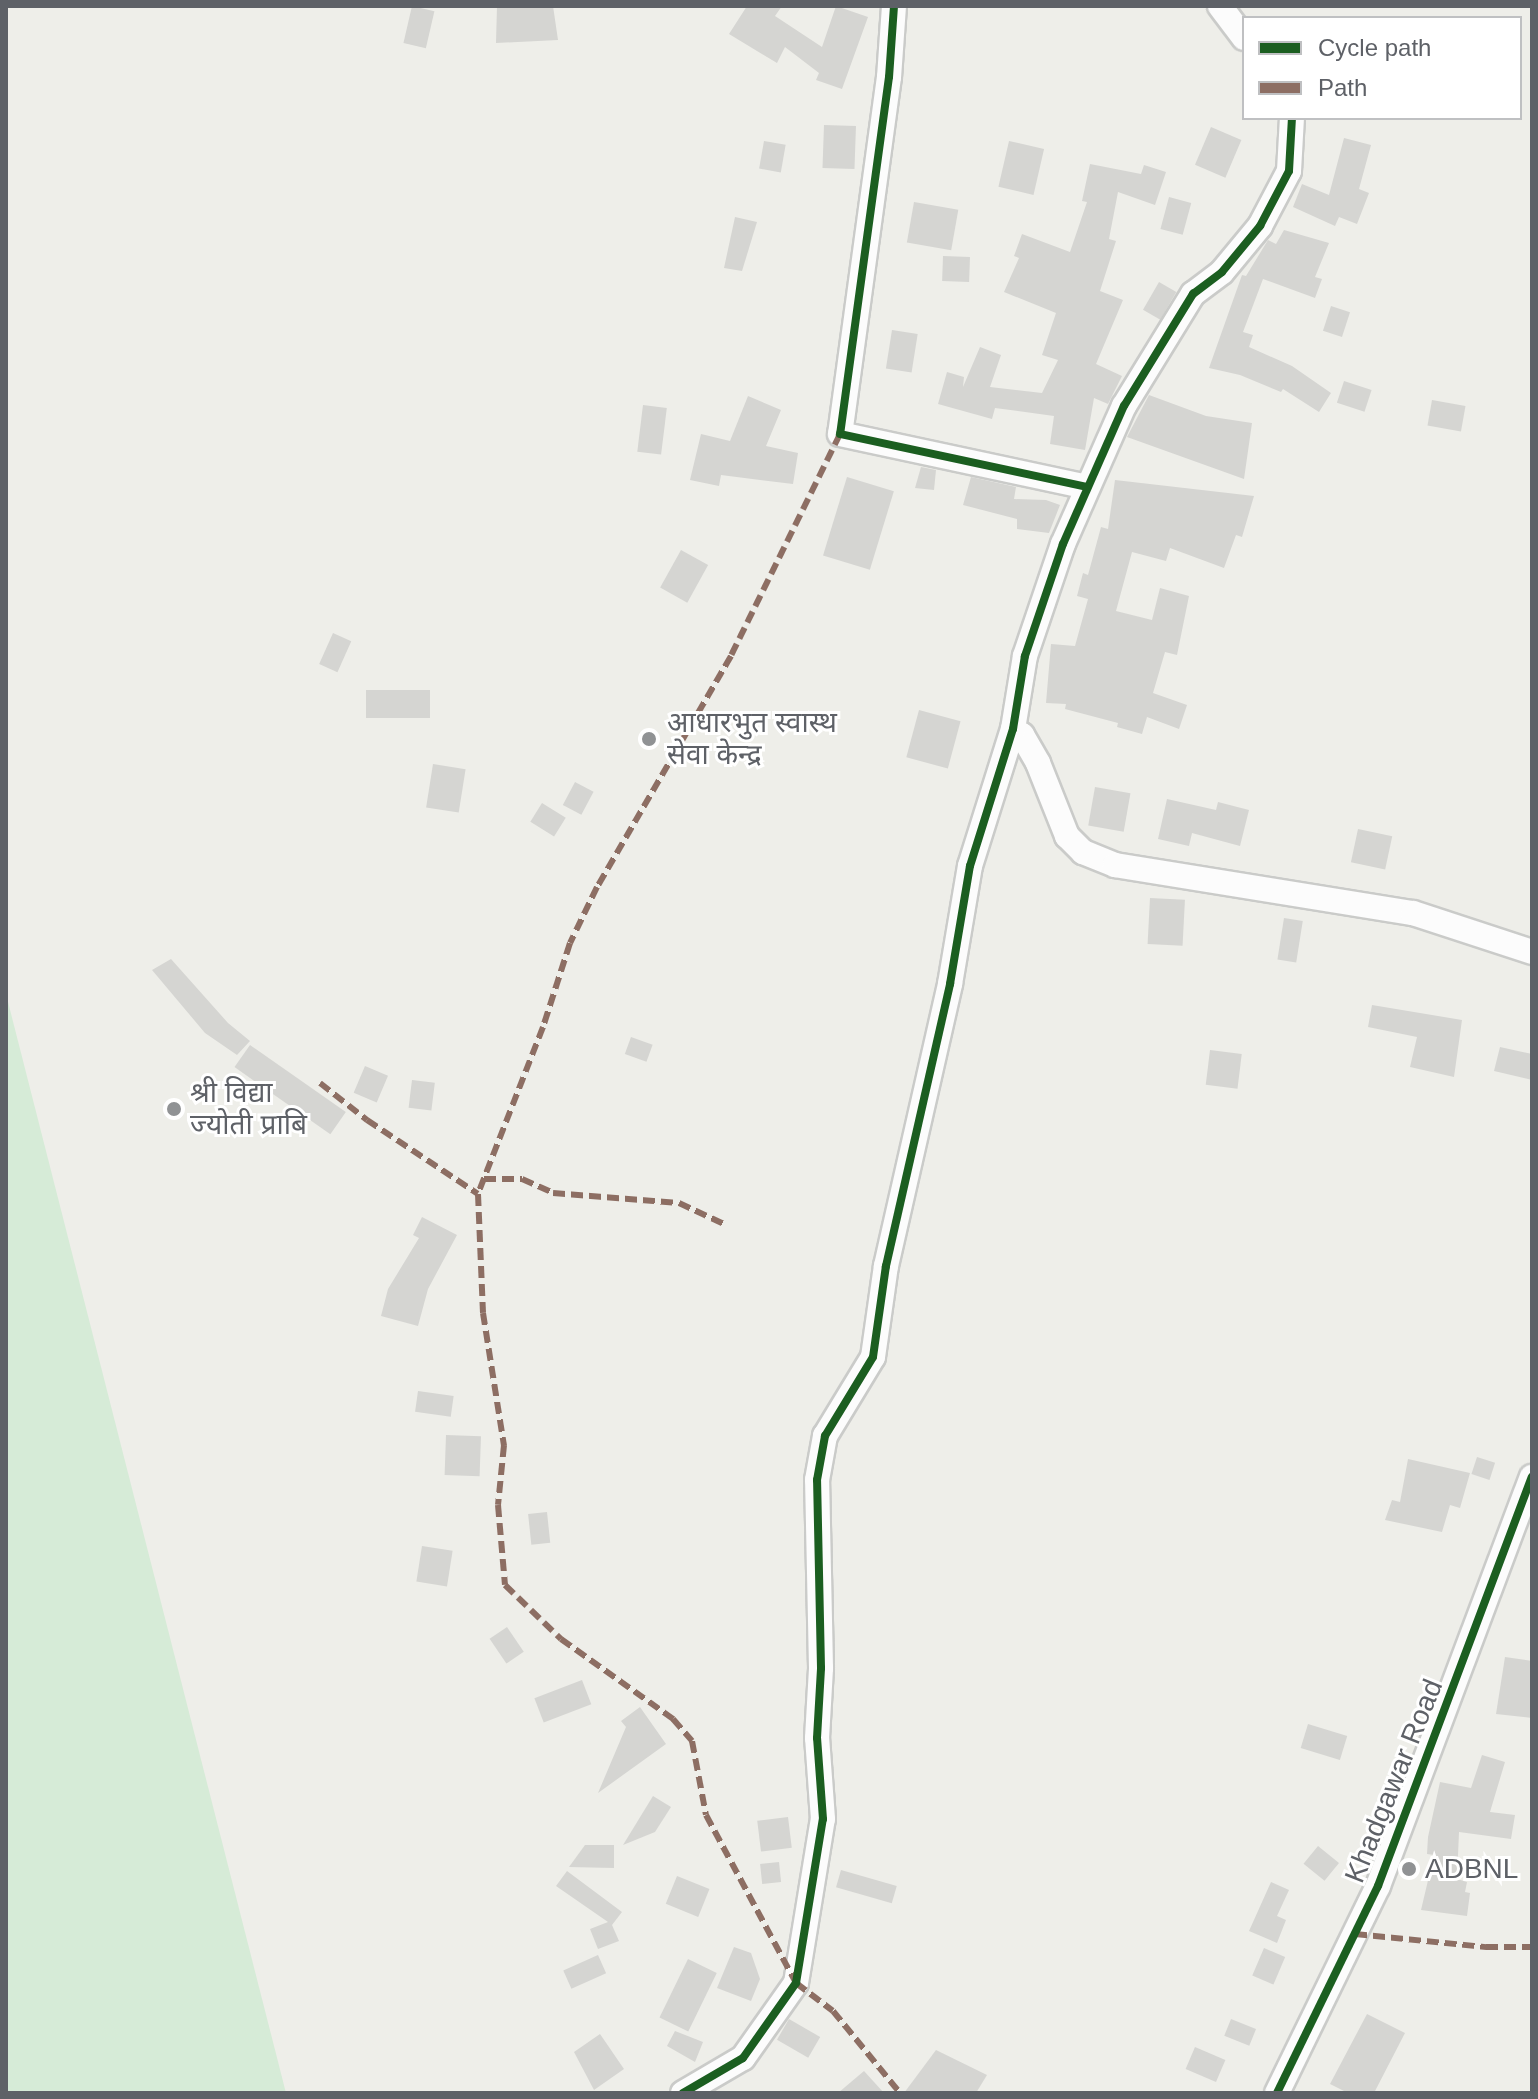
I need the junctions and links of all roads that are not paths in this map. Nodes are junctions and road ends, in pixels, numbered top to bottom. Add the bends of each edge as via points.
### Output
1 (894, 6) edge
2 (1220, 6) edge
3 (1242, 35) edge
4 (1292, 120) edge
5 (1087, 487) junction
6 (1013, 729) junction
7 (1532, 952) edge
8 (1532, 1477) edge
9 (683, 2093) edge
10 (1277, 2093) edge

1 - 5 street via 840,434
2 - 3 street
4 - 5 street via 1289,171 1260,226 1222,272 1193,294 1124,406
5 - 6 street via 1025,656
6 - 7 street via 1038,763 1067,836 1083,852 1115,865 1413,913
6 - 9 street via 970,866 950,984 886,1266 873,1357 825,1436 817,1480 817,1738 823,1819 796,1983 743,2058
8 - 10 street, Khadgawar Road via 1378,1886

